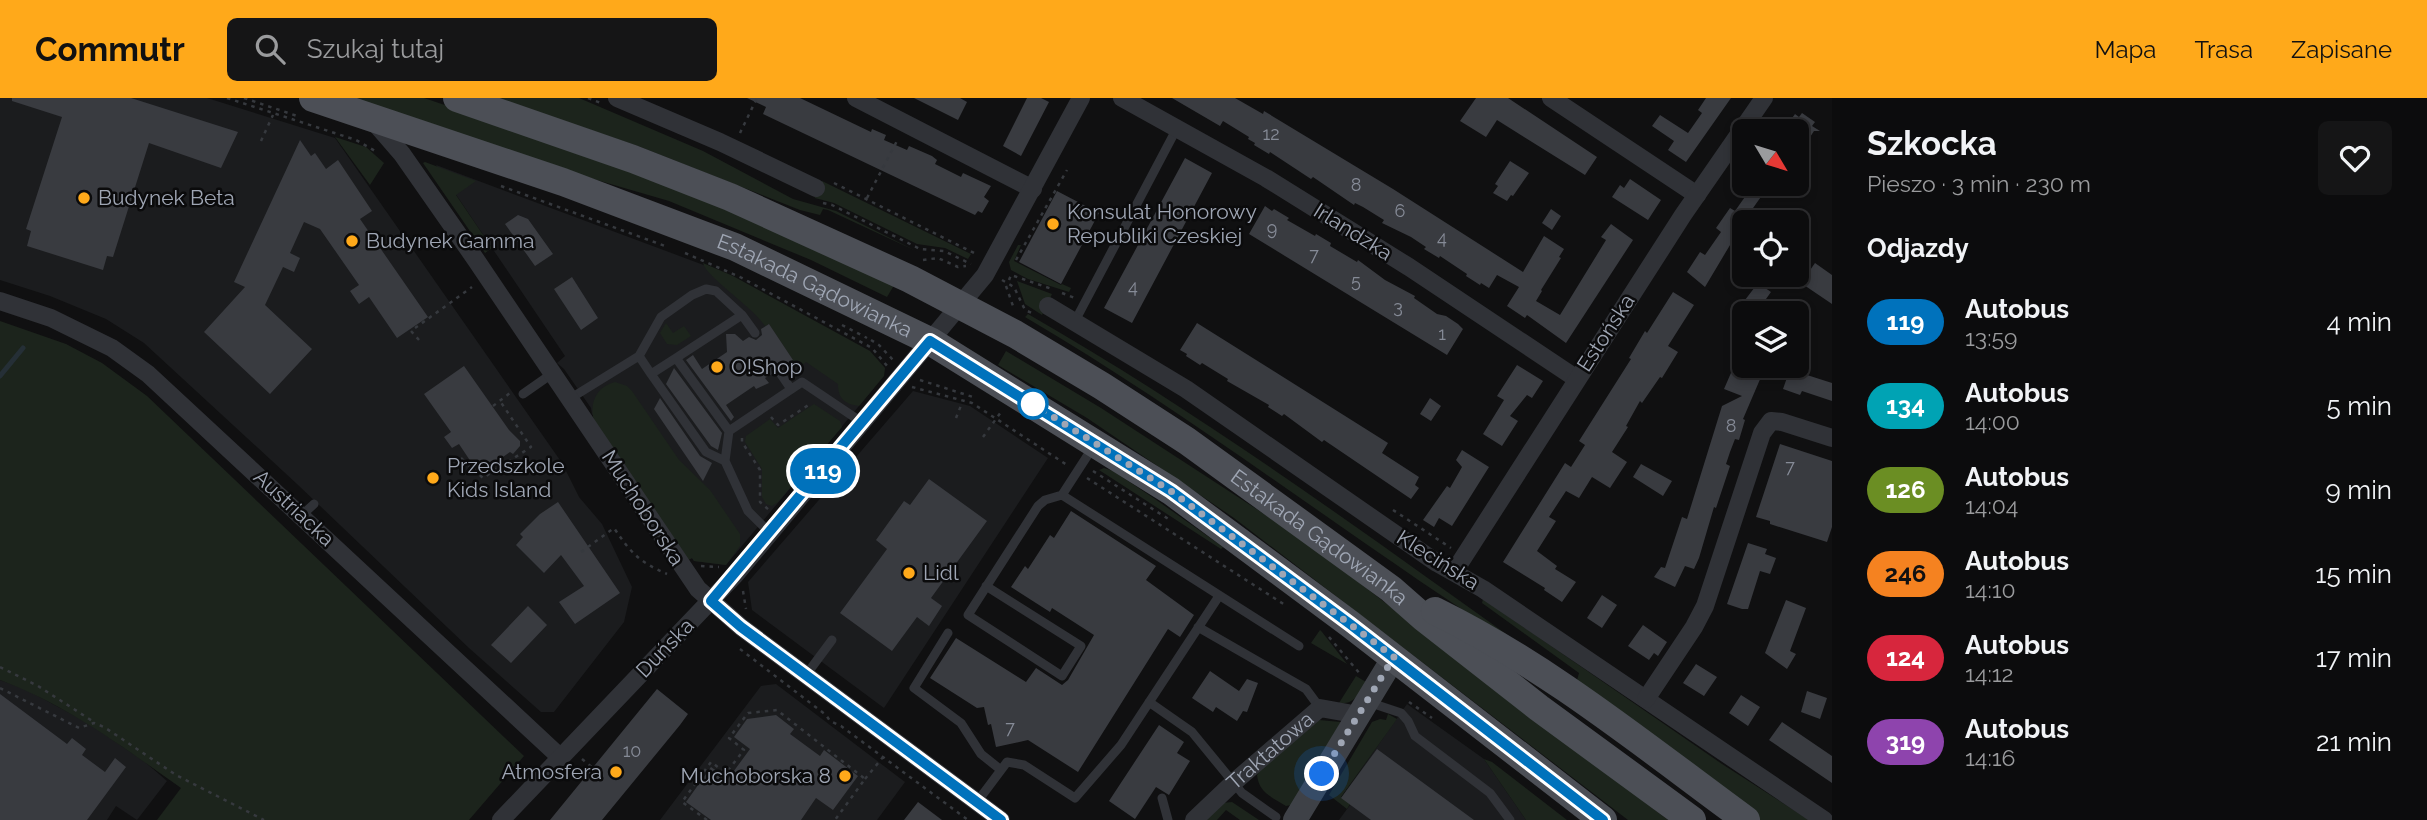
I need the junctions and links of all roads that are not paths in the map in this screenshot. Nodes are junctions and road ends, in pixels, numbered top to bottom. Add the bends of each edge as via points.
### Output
1 (313, 98) edge
2 (457, 98) edge
3 (617, 98) edge
4 (856, 98) edge
5 (1081, 98) edge
6 (1122, 98) edge
7 (1551, 98) edge
8 (1764, 98) edge
9 (369, 116) junction
10 (1177, 128) junction
11 (816, 188) dead end
12 (1033, 189) junction
13 (1697, 195) junction
14 (0, 302) edge
15 (960, 304) junction
16 (1048, 306) dead end
17 (742, 315) junction
18 (1075, 321) junction
19 (755, 333) dead end
20 (930, 341) junction
21 (639, 356) junction
22 (676, 358) junction
23 (778, 370) dead end
24 (553, 372) junction
25 (651, 374) junction
26 (1577, 379) junction
27 (791, 389) junction
28 (523, 394) road end
29 (571, 398) junction
30 (863, 423) junction
31 (729, 430) junction
32 (1832, 438) edge
33 (1096, 443) junction
34 (725, 461) junction
35 (1062, 495) junction
36 (770, 533) junction
37 (1454, 572) junction
38 (986, 586) junction
39 (1391, 589) junction
40 (1219, 596) junction
41 (711, 601) junction
42 (1198, 627) junction
43 (948, 633) dead end
44 (832, 640) dead end
45 (1299, 646) dead end
46 (1394, 657) junction
47 (806, 675) junction
48 (1365, 698) junction
49 (1646, 699) junction
50 (1149, 702) junction
51 (1321, 708) junction
52 (567, 762) junction
53 (1001, 770) junction
54 (1233, 783) junction
55 (1161, 798) dead end
56 (977, 802) junction
57 (1285, 819) edge
58 (501, 820) edge
59 (1001, 820) edge
60 (1168, 820) edge
61 (1194, 820) edge
62 (1510, 820) edge
63 (1603, 820) edge
64 (1692, 820) edge
65 (1746, 820) edge
66 (1824, 820) edge

1 - 9 main road, Estakada Gądowianka
2 - 15 main road, Estakada Gądowianka via 730,197
3 - 11 street
4 - 12 street
5 - 12 street, Duńska
6 - 10 street, Irlandzka
7 - 13 street
8 - 13 street, Estońska
9 - 20 main road, Estakada Gądowianka via 735,247
9 - 24 street, Muchoborska via 404,157
10 - 18 lane
10 - 26 street, Irlandzka via 1409,267
12 - 15 street, Duńska via 987,273
13 - 26 street, Estońska
14 - 52 street, Austriacka via 51,318 112,348 169,392 308,510 517,719
15 - 20 street, Duńska
15 - 39 main road, Estakada Gądowianka via 1187,441
16 - 18 street, Klecińska
17 - 19 lane
17 - 21 lane via 716,291 706,289 661,317
17 - 22 lane
18 - 37 street, Klecińska via 1186,389
20 - 30 street, Duńska
20 - 33 main road, Estakada Gądowianka
21 - 25 lane
21 - 29 lane
22 - 25 lane
22 - 31 lane
23 - 27 lane
24 - 28 lane
24 - 29 street, Muchoborska
25 - 34 lane via 706,452
26 - 37 street, Estońska
27 - 30 lane via 802,382
27 - 31 lane
29 - 41 street, Muchoborska via 681,567
30 - 36 street, Duńska
31 - 34 lane
32 - 49 street via 1771,421 1762,433 1705,606
33 - 35 lane via 1073,468
33 - 46 main road, Estakada Gądowianka via 1171,491
34 - 36 lane via 748,511
35 - 38 lane via 1038,506
35 - 40 lane
36 - 41 street, Duńska
37 - 49 street, Klecińska
38 - 38 lane via 968,615 1062,676 1081,646
39 - 64 main road, Estakada Gądowianka via 1539,708
39 - 65 main road via 1511,652
40 - 42 lane
40 - 45 lane
41 - 47 street, Muchoborska
41 - 52 street, Duńska
42 - 50 lane
42 - 51 lane via 1306,689
43 - 53 lane via 914,688 961,723 981,754
44 - 47 lane
46 - 48 main road, Traktatowa
46 - 63 main road, Estakada Gądowianka
47 - 56 street, Muchoborska
48 - 51 street, Traktatowa
48 - 57 main road, Traktatowa
48 - 62 lane via 1401,712 1415,736 1490,793
49 - 66 street, Klecińska
50 - 53 lane via 1121,745 1075,798 1024,765 1007,762
50 - 54 lane via 1192,732
51 - 54 street, Traktatowa
52 - 58 street, Duńska
53 - 56 lane
54 - 57 lane
54 - 61 street, Traktatowa
55 - 60 lane
56 - 59 street, Muchoborska

